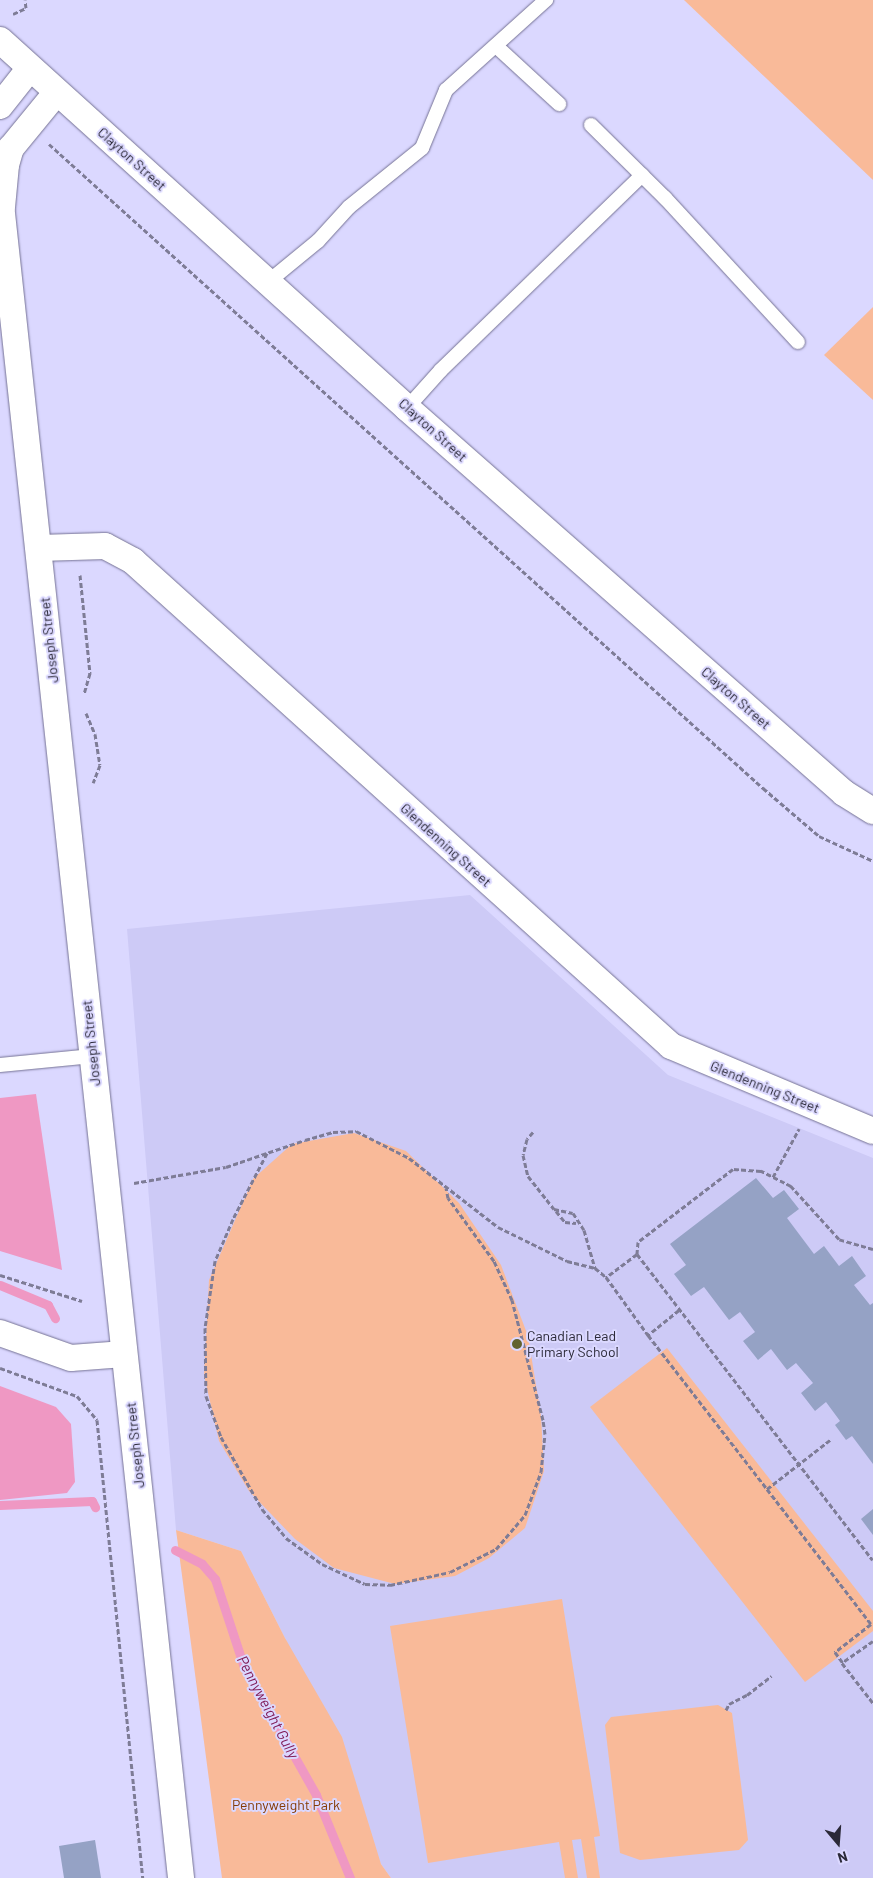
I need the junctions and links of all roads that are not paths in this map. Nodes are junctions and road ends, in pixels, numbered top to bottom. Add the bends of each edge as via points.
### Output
1 (546, 0) edge
2 (0, 40) edge
3 (496, 46) junction
4 (30, 68) junction
5 (58, 92) junction
6 (559, 104) dead end
7 (0, 106) edge
8 (591, 125) dead end
9 (642, 175) junction
10 (1, 201) edge
11 (268, 282) junction
12 (798, 342) dead end
13 (408, 408) junction
14 (39, 548) junction
15 (873, 810) edge
16 (93, 1056) junction
17 (0, 1065) edge
18 (873, 1131) edge
19 (0, 1333) edge
20 (124, 1354) junction
21 (181, 1878) edge

1 - 3 lane
2 - 4 street, Clayton Street
3 - 6 lane
3 - 11 lane via 444,92 422,148 349,208 318,240
4 - 5 street, Clayton Street
4 - 7 street
5 - 10 street, Joseph Street via 11,148
5 - 11 street, Clayton Street
8 - 9 lane
9 - 12 lane
9 - 13 lane via 441,370
10 - 14 street, Joseph Street
11 - 13 street, Clayton Street
13 - 15 street, Clayton Street via 844,793
14 - 16 street, Joseph Street
14 - 18 street, Glendenning Street via 104,546 133,561 671,1046
16 - 17 lane
16 - 20 street, Joseph Street
19 - 20 street via 71,1358
20 - 21 street, Joseph Street

